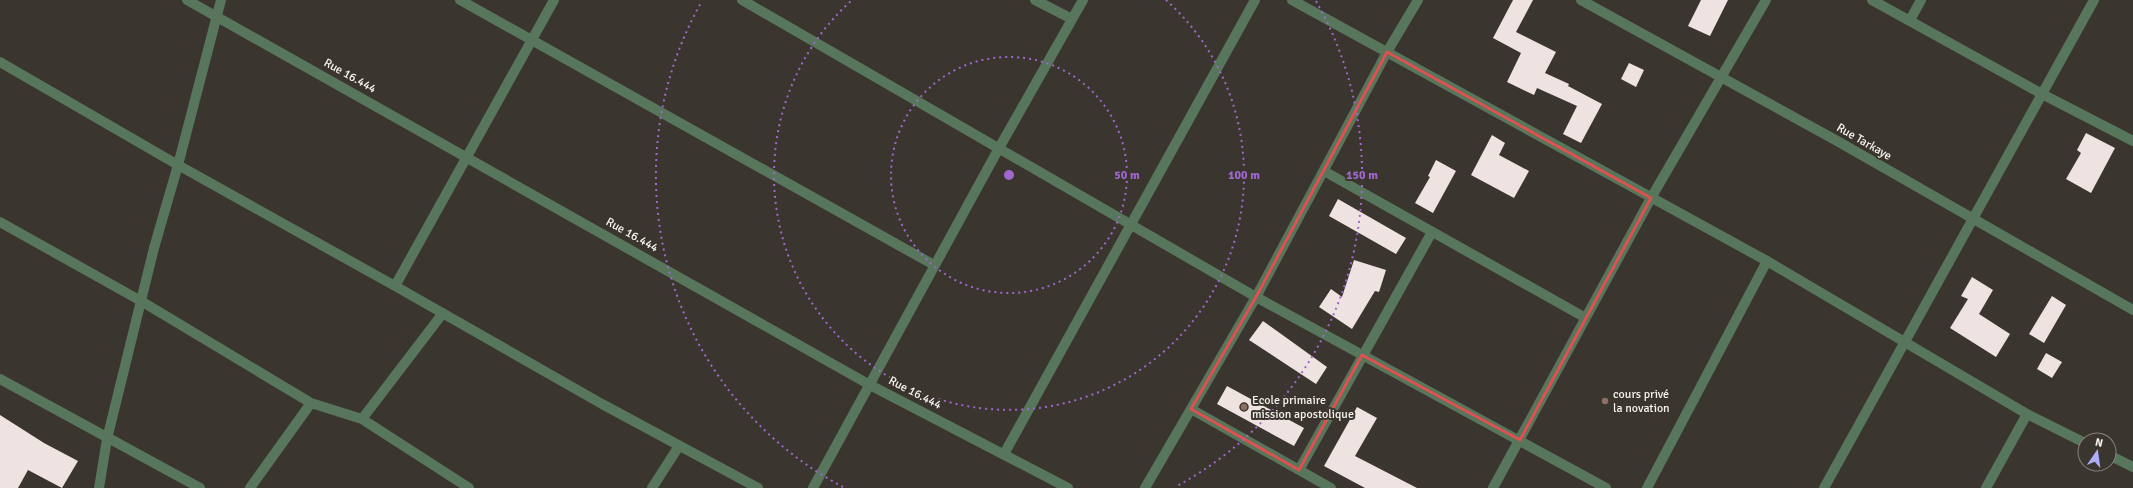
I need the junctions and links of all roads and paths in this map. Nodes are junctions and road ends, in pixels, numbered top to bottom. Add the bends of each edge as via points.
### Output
1 (187, 0) edge
2 (221, 0) edge
3 (460, 0) edge
4 (554, 0) edge
5 (742, 0) edge
6 (1035, 0) edge
7 (1083, 0) edge
8 (1255, 0) edge
9 (1292, 0) edge
10 (1418, 0) edge
11 (1581, 0) edge
12 (1766, 0) edge
13 (1872, 0) edge
14 (1921, 0) edge
15 (2094, 0) edge
16 (217, 16) junction
17 (1072, 19) junction
18 (1910, 20) junction
19 (531, 40) junction
20 (1387, 52) junction
21 (0, 62) edge
22 (1721, 77) junction
23 (2042, 94) junction
24 (2133, 141) edge
25 (999, 148) junction
26 (466, 156) junction
27 (178, 165) junction
28 (1324, 171) junction
29 (1651, 198) junction
30 (1973, 219) junction
31 (0, 222) edge
32 (1130, 224) junction
33 (1432, 232) junction
34 (1767, 261) junction
35 (934, 265) junction
36 (395, 286) junction
37 (1256, 297) junction
38 (141, 301) junction
39 (2133, 310) edge
40 (443, 313) junction
41 (1584, 317) junction
42 (1905, 342) junction
43 (1362, 355) junction
44 (0, 379) edge
45 (870, 385) junction
46 (311, 403) junction
47 (1191, 409) junction
48 (2027, 414) junction
49 (362, 419) junction
50 (107, 438) junction
51 (2077, 439) edge
52 (1520, 440) junction
53 (679, 446) junction
54 (1004, 454) junction
55 (2117, 459) edge
56 (2133, 467) edge
57 (1299, 470) junction
58 (99, 488) edge
59 (200, 488) edge
60 (250, 488) edge
61 (469, 488) edge
62 (652, 488) edge
63 (758, 488) edge
64 (813, 488) edge
65 (1068, 488) edge
66 (1145, 488) edge
67 (1331, 488) edge
68 (1493, 488) edge
69 (1606, 488) edge
70 (1647, 488) edge
71 (1824, 488) edge
72 (1986, 488) edge

1 - 16 street, Rue 16.444
2 - 16 street
3 - 19 street
4 - 19 street
5 - 25 street
6 - 17 street
7 - 17 street
8 - 32 street
9 - 20 street
10 - 20 street
11 - 22 street, Rue Tarkaye
12 - 22 street
13 - 18 street
14 - 18 street
15 - 23 street
16 - 26 street, Rue 16.444
16 - 27 street
17 - 25 street
18 - 23 street
19 - 26 street
19 - 35 street
20 - 28 street
20 - 29 street
21 - 27 street
22 - 29 street
22 - 30 street, Rue Tarkaye
23 - 24 street
23 - 30 street
25 - 32 street
25 - 35 street
26 - 36 street
26 - 45 street, Rue 16.444
27 - 36 street
27 - 38 street
28 - 33 street
28 - 37 street
29 - 34 street
29 - 41 street
30 - 39 street, Rue Tarkaye
30 - 42 street
31 - 38 street
32 - 37 street
32 - 54 street
33 - 41 street
33 - 43 street
34 - 42 street
34 - 70 street
35 - 45 street
36 - 40 street
37 - 43 street
37 - 47 street
38 - 46 street
38 - 50 street
40 - 49 street
40 - 53 street
41 - 52 street
42 - 48 street
42 - 71 street
43 - 52 street
43 - 57 street
44 - 50 street
45 - 54 street, Rue 16.444
45 - 64 street
46 - 49 street
46 - 60 street
47 - 57 street
47 - 66 street
48 - 51 street
48 - 72 street
49 - 61 street
50 - 58 street
50 - 59 street
52 - 68 street
52 - 69 street
53 - 62 street
53 - 63 street
54 - 65 street, Rue 16.444
55 - 56 street
57 - 67 street

